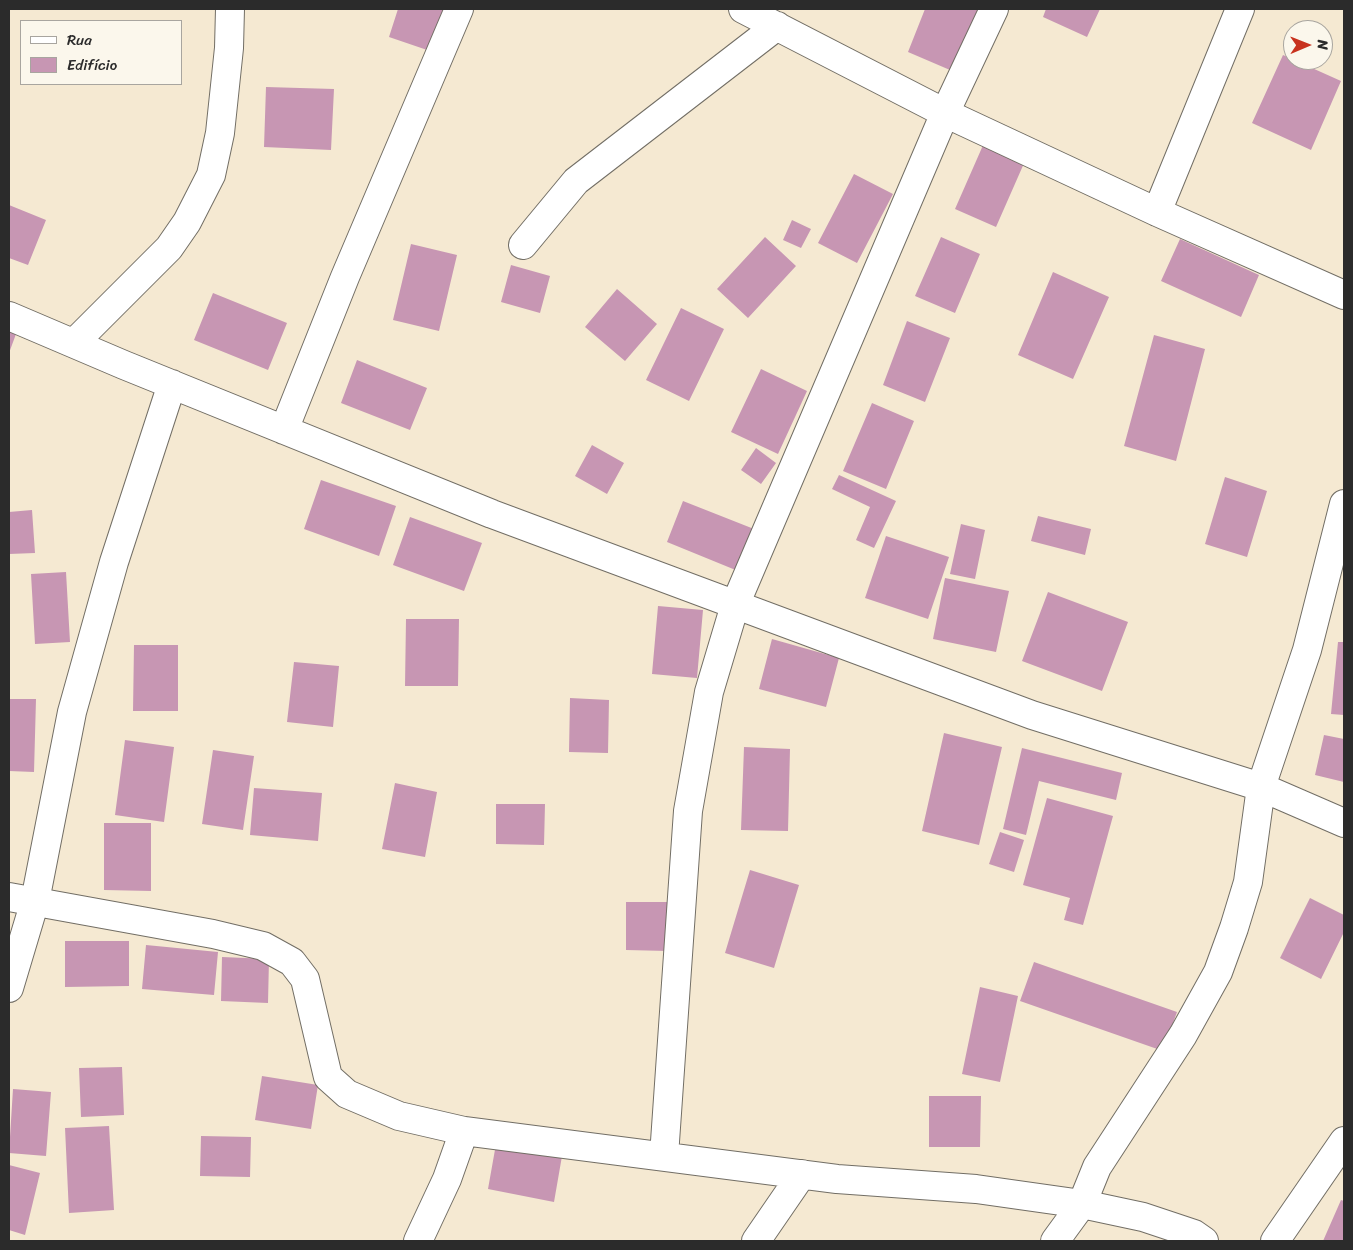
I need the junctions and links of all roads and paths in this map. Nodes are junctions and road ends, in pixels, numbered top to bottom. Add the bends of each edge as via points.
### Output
1 (230, 9) edge
2 (459, 9) edge
3 (743, 9) edge
4 (994, 9) edge
5 (1240, 9) edge
6 (777, 26) junction
7 (945, 113) junction
8 (1157, 212) junction
9 (523, 245) dead end
10 (1344, 295) edge
11 (9, 316) edge
12 (74, 343) junction
13 (172, 384) junction
14 (284, 430) junction
15 (1344, 504) edge
16 (735, 604) junction
17 (1261, 787) junction
18 (1344, 823) edge
19 (22, 899) edge
20 (9, 988) edge
21 (464, 1131) junction
22 (1344, 1141) edge
23 (664, 1156) junction
24 (802, 1174) junction
25 (1082, 1204) junction
26 (418, 1241) edge
27 (756, 1241) edge
28 (1055, 1241) edge
29 (1204, 1241) edge
30 (1275, 1241) edge

1 - 12 street via 220,133 211,175 187,222 169,248
2 - 14 street
3 - 6 street
4 - 7 street
5 - 8 street
6 - 7 street
6 - 9 street via 576,181
7 - 8 street
7 - 16 street
8 - 10 street
11 - 12 street
12 - 13 street
13 - 14 street
13 - 19 street via 114,562
14 - 16 street via 492,514
15 - 17 street via 1307,650
16 - 17 street via 1032,715
16 - 23 street via 709,692 688,811
17 - 18 street
17 - 25 street via 1248,882 1218,972 1183,1035 1097,1167
19 - 20 street
19 - 21 street via 263,946 292,962 305,979 328,1078 347,1094 399,1116
21 - 23 street
21 - 26 street via 447,1179
22 - 30 street
23 - 24 street
24 - 25 street via 976,1189
24 - 27 street
25 - 28 street
25 - 29 street via 1143,1217 1194,1234

